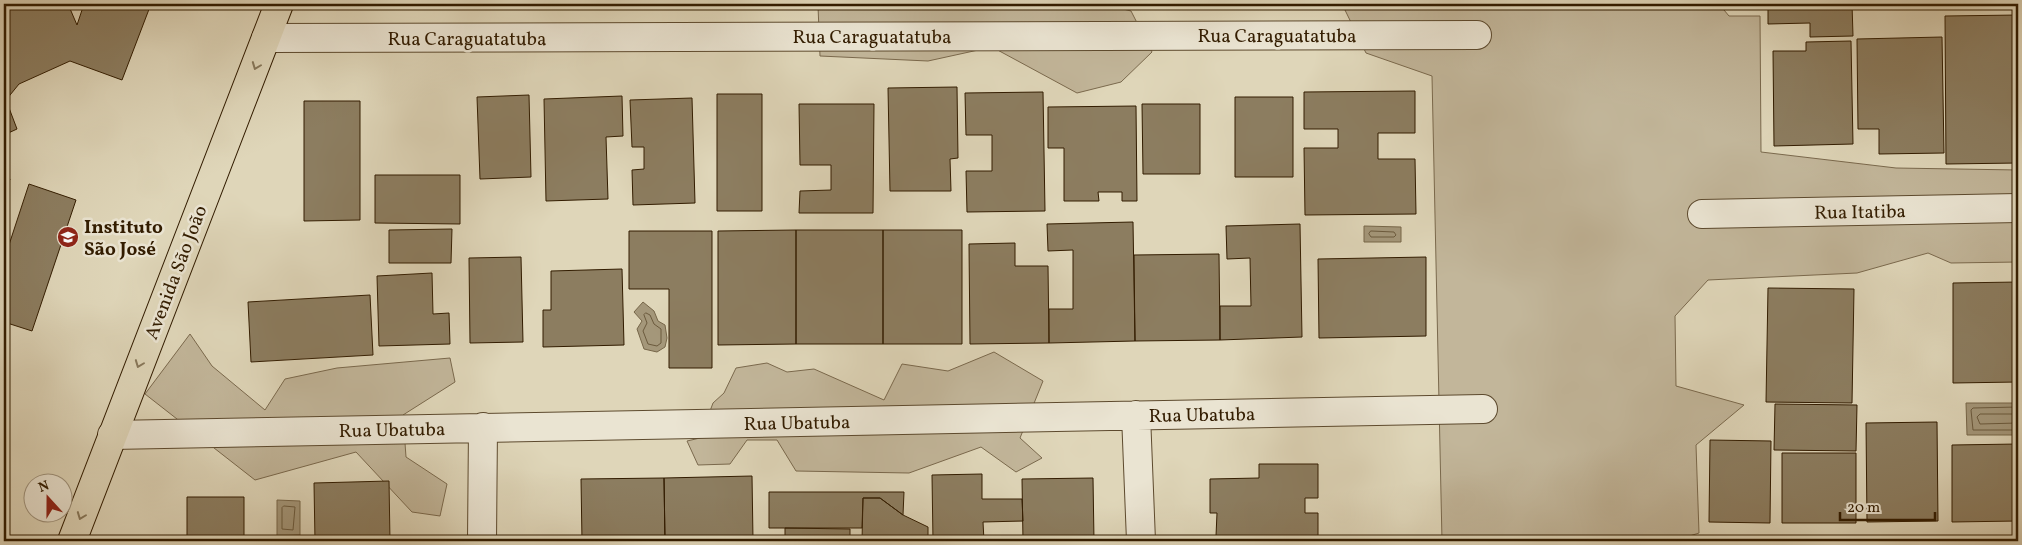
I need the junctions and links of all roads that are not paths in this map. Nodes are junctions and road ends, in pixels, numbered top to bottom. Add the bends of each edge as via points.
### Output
1 (279, 4) edge
2 (1477, 34) dead end
3 (266, 38) junction
4 (2018, 208) edge
5 (1702, 214) dead end
6 (1483, 409) dead end
7 (1136, 415) junction
8 (483, 427) junction
9 (112, 435) junction
10 (72, 541) edge
11 (482, 541) edge
12 (1141, 541) edge

1 - 3 main road, Avenida São João
2 - 3 street, Rua Caraguatatuba
3 -> 9 main road, Avenida São João
4 - 5 street, Rua Itatiba
6 - 7 street, Rua Ubatuba
7 - 8 street, Rua Ubatuba
7 - 12 street
8 - 9 street, Rua Ubatuba
8 - 11 street
9 -> 10 main road, Avenida São João

